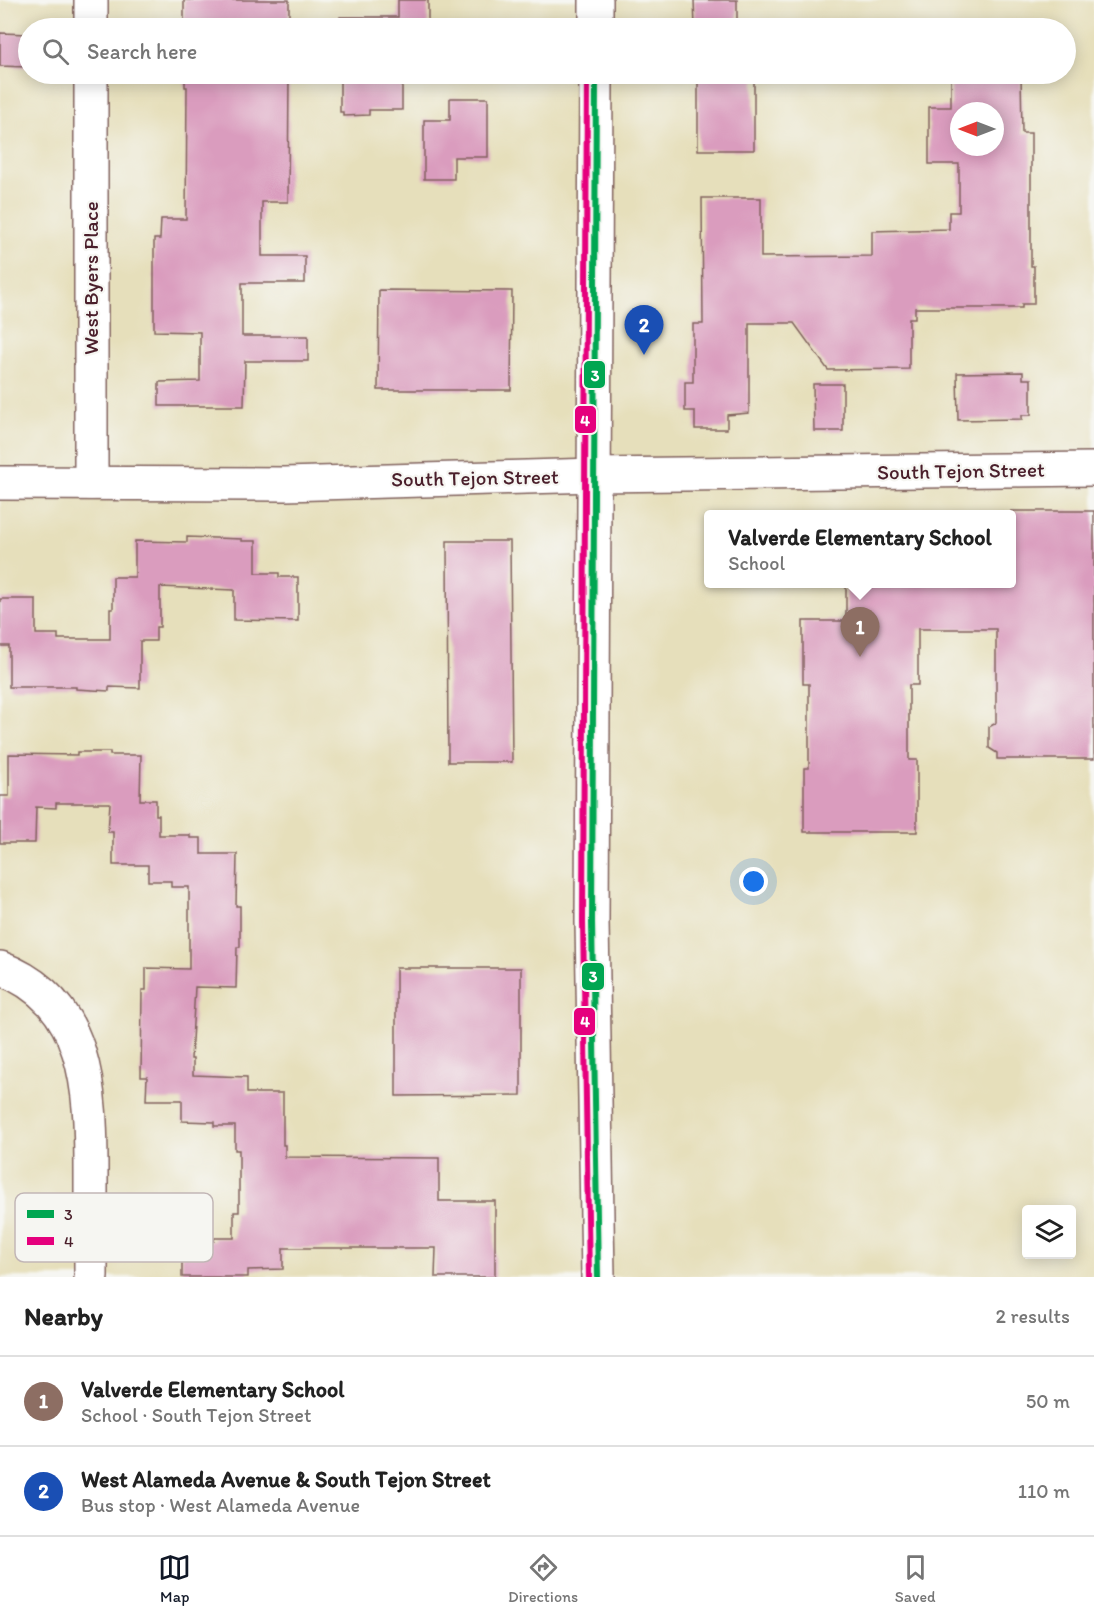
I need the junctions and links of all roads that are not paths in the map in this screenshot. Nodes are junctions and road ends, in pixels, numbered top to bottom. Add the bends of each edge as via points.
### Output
1 (92, 0) edge
2 (596, 0) edge
3 (92, 18) edge
4 (596, 18) edge
5 (92, 84) edge
6 (596, 84) edge
7 (1094, 469) edge
8 (596, 475) junction
9 (0, 483) edge
10 (92, 483) junction
11 (0, 968) edge
12 (92, 1193) edge
13 (598, 1277) edge

1 - 3 street
2 - 4 street
5 - 10 street, West Byers Place
6 - 8 street
7 - 8 street, South Tejon Street
8 - 10 street, South Tejon Street via 285,484
8 - 13 street via 592,922
9 - 10 street, South Tejon Street
11 - 12 street via 33,984 54,1003 72,1029 89,1089

